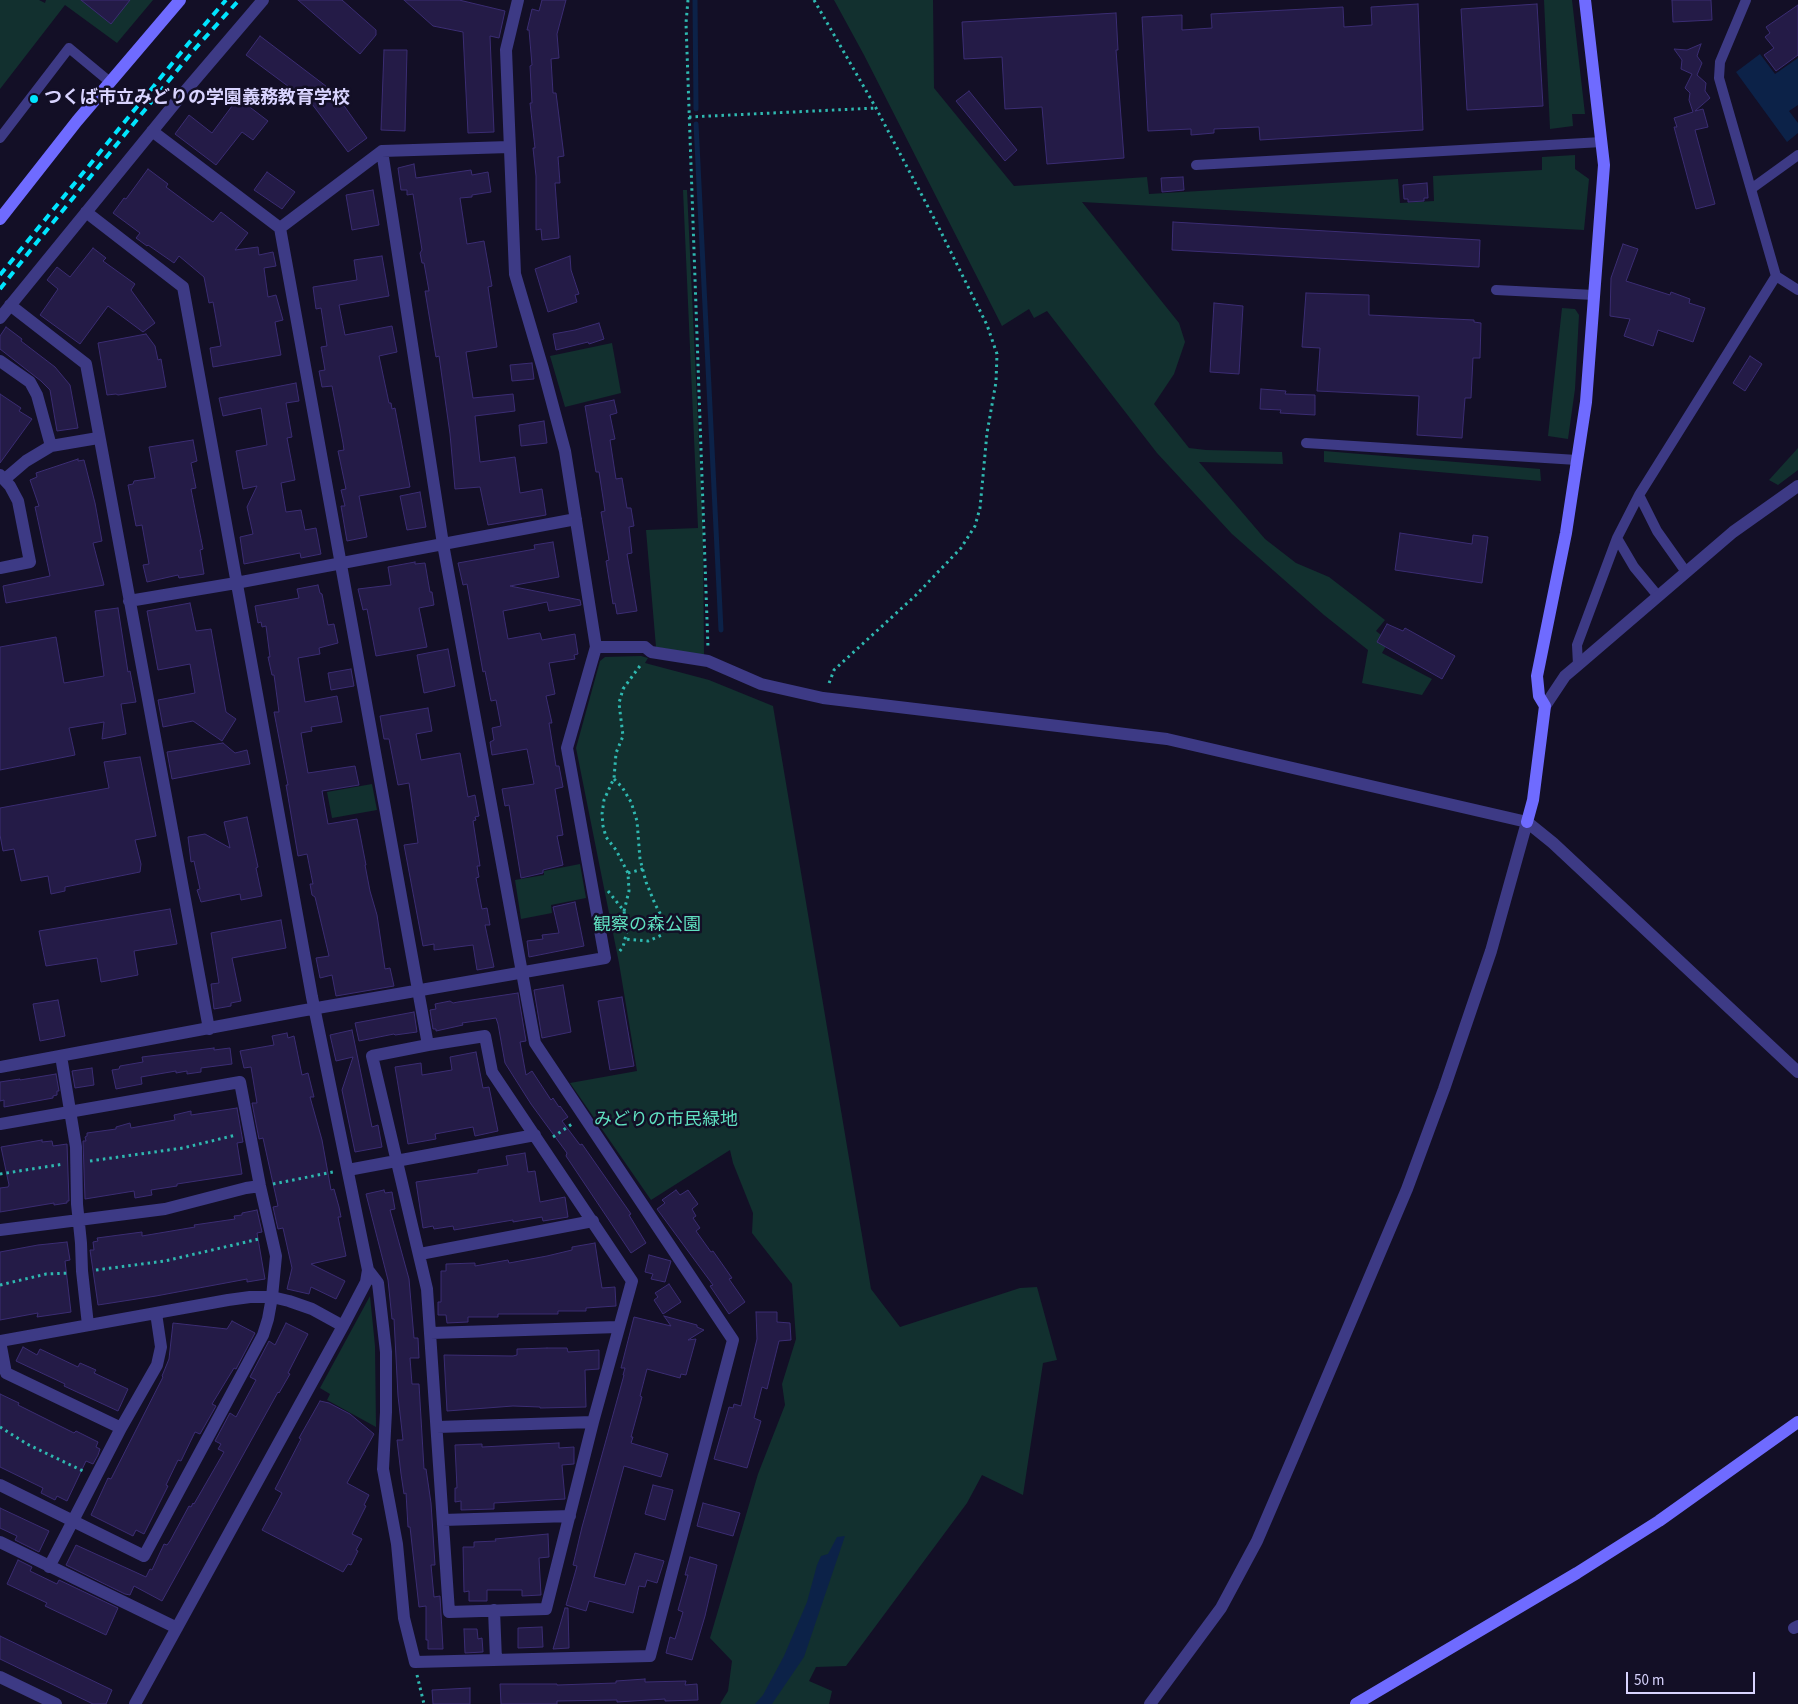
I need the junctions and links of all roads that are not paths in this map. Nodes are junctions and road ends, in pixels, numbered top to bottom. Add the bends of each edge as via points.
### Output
1 (180, 0) edge
2 (263, 0) edge
3 (518, 0) edge
4 (1585, 0) edge
5 (1746, 0) edge
6 (110, 82) junction
7 (152, 131) junction
8 (0, 138) edge
9 (1602, 142) junction
10 (509, 147) junction
11 (382, 151) junction
12 (1798, 155) edge
13 (1196, 165) dead end
14 (1751, 189) junction
15 (86, 212) junction
16 (0, 219) edge
17 (280, 228) junction
18 (1776, 276) junction
19 (1496, 290) dead end
20 (1798, 290) edge
21 (1594, 295) junction
22 (10, 305) junction
23 (0, 318) edge
24 (0, 361) edge
25 (98, 438) junction
26 (1306, 443) dead end
27 (51, 446) junction
28 (1577, 460) junction
29 (2, 477) edge
30 (1798, 486) edge
31 (1639, 495) junction
32 (576, 519) junction
33 (1617, 538) junction
34 (443, 544) junction
35 (340, 563) junction
36 (0, 568) edge
37 (1686, 572) junction
38 (236, 583) junction
39 (1658, 596) junction
40 (129, 601) junction
41 (596, 647) junction
42 (1578, 665) junction
43 (1545, 706) junction
44 (1527, 822) junction
45 (522, 972) junction
46 (419, 991) junction
47 (314, 1009) junction
48 (209, 1029) junction
49 (428, 1045) junction
50 (61, 1056) junction
51 (0, 1067) edge
52 (1798, 1072) edge
53 (70, 1111) junction
54 (0, 1124) edge
55 (538, 1140) junction
56 (397, 1162) junction
57 (343, 1171) junction
58 (260, 1186) junction
59 (79, 1219) junction
60 (593, 1221) junction
61 (0, 1230) edge
62 (420, 1254) junction
63 (368, 1270) junction
64 (272, 1297) junction
65 (156, 1312) junction
66 (88, 1325) junction
67 (343, 1326) junction
68 (618, 1327) junction
69 (431, 1333) junction
70 (0, 1340) edge
71 (593, 1422) junction
72 (1798, 1422) edge
73 (437, 1427) junction
74 (121, 1428) junction
75 (0, 1485) edge
76 (570, 1516) junction
77 (443, 1520) junction
78 (73, 1521) junction
79 (0, 1542) edge
80 (49, 1566) junction
81 (494, 1610) junction
82 (177, 1628) junction
83 (496, 1660) junction
84 (0, 1677) edge
85 (56, 1704) edge
86 (135, 1704) edge
87 (1150, 1704) edge
88 (1356, 1704) edge

1 - 6 street
2 - 7 street
3 - 10 street via 506,50
4 - 9 street
5 - 14 lane via 1720,62 1719,78
6 - 8 lane via 69,48
6 - 16 street
7 - 15 street
7 - 17 street
9 - 13 lane
9 - 21 street via 1604,165
10 - 11 street
10 - 32 street via 515,274 565,451
11 - 17 street
11 - 34 street
12 - 14 lane
14 - 18 lane
15 - 22 street
15 - 38 street via 183,287
17 - 35 street
18 - 20 lane
18 - 31 lane
19 - 21 lane
21 - 28 street via 1586,402
22 - 23 street
22 - 25 street via 86,364
24 - 27 street via 30,382 38,395
25 - 27 street
25 - 40 street
26 - 28 lane
27 - 29 street
28 - 43 street via 1537,676
29 - 36 street via 18,502 30,562
30 - 37 street via 1733,532
31 - 33 lane
31 - 37 lane via 1657,530
32 - 34 street
32 - 41 street
33 - 39 lane via 1634,567
33 - 42 lane via 1577,645
34 - 35 street
34 - 45 street
35 - 38 street
35 - 46 street
37 - 39 street
38 - 40 street
38 - 47 street
39 - 42 street
40 - 48 street
41 - 44 street via 645,647 651,652 708,661 761,684 823,698 1167,739
41 - 45 street via 566,748 605,958
42 - 43 street via 1565,676
43 - 44 street via 1533,800
44 - 52 street
44 - 87 street via 1491,951 1407,1189 1258,1541 1221,1608
45 - 46 street
45 - 83 street via 535,1043 733,1340 650,1656
46 - 47 street
46 - 49 street
47 - 48 street
47 - 57 street
48 - 50 street
49 - 55 street via 485,1036 492,1072
49 - 56 street via 372,1056
50 - 51 street
50 - 53 street
53 - 54 street
53 - 58 street via 240,1082
53 - 59 street via 76,1147
55 - 56 street
55 - 60 street
56 - 57 street
56 - 62 street
57 - 63 street
58 - 59 street via 165,1209
58 - 64 street via 276,1256
59 - 61 street
59 - 66 street
60 - 62 street
60 - 68 street via 632,1281
62 - 69 street
63 - 67 street via 366,1282
63 - 83 street via 378,1283 386,1352 383,1469 398,1544 404,1618 416,1662
64 - 65 street via 228,1300
64 - 67 street via 312,1309
64 - 78 street via 263,1335 254,1354 144,1556
65 - 66 street
65 - 74 street via 161,1347 157,1365
66 - 70 street
67 - 82 street
68 - 69 street
68 - 71 street
69 - 73 street
70 - 74 street via 6,1373
71 - 73 street
71 - 76 street
72 - 88 street via 1658,1521 1569,1578
73 - 77 street
74 - 78 street
75 - 78 street
76 - 77 street
76 - 81 street via 546,1609
77 - 81 street via 449,1612
78 - 80 street
79 - 80 street
80 - 82 street
81 - 83 street
82 - 86 street
84 - 85 street

